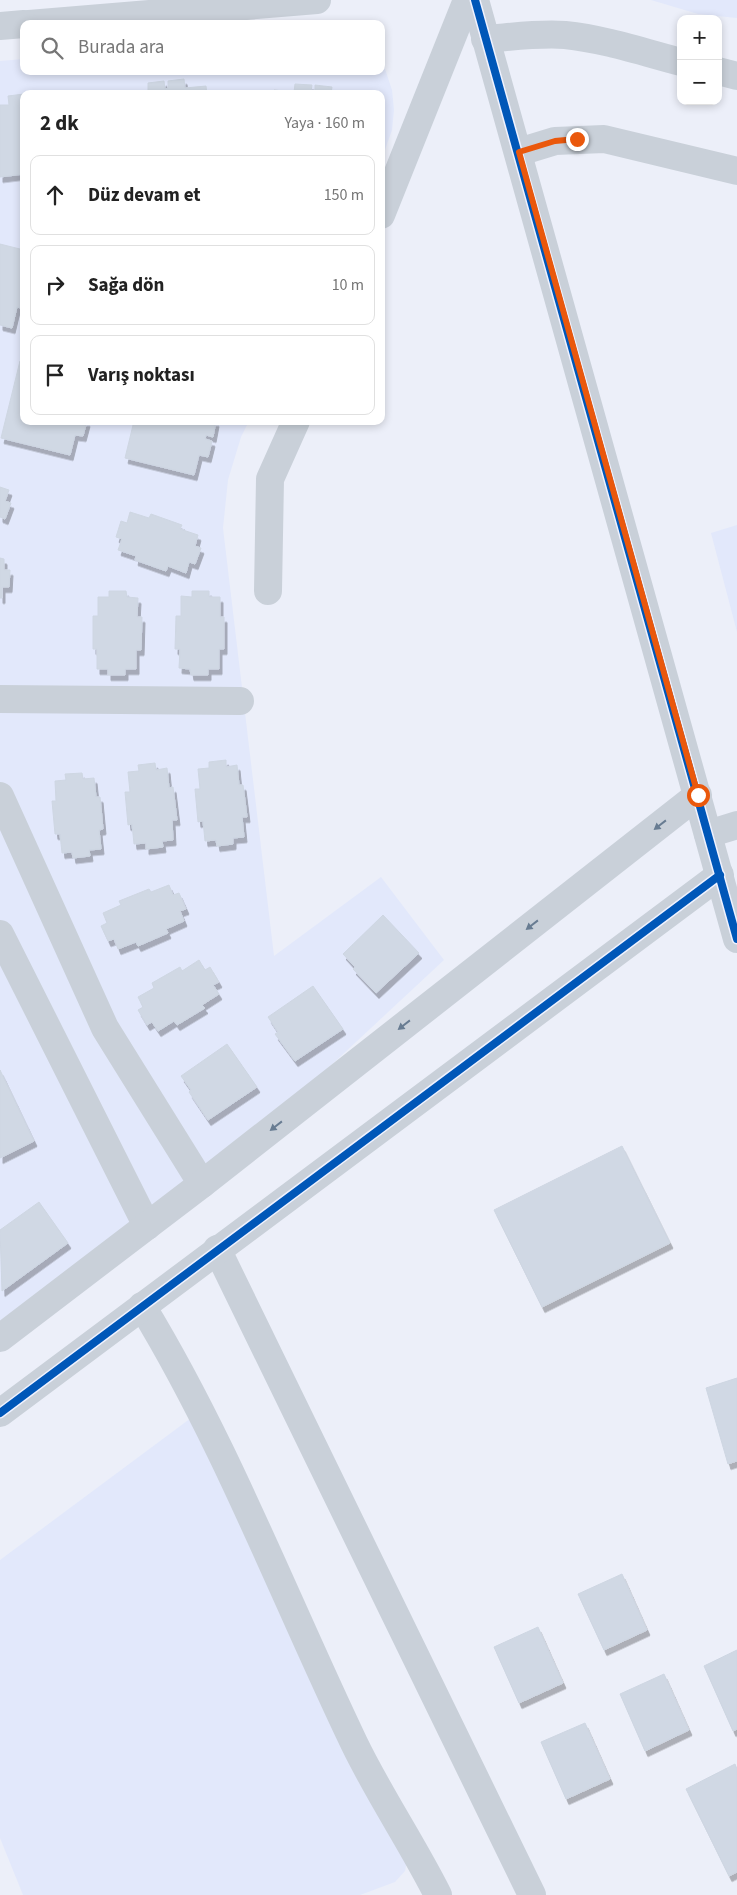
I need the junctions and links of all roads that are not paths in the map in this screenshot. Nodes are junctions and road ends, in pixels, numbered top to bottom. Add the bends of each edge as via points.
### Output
1 (317, 0) edge
2 (467, 0) edge
3 (475, 0) edge
4 (77, 20) edge
5 (20, 24) edge
6 (0, 26) edge
7 (485, 39) junction
8 (677, 61) edge
9 (722, 72) edge
10 (737, 76) edge
11 (519, 152) junction
12 (737, 171) edge
13 (385, 205) edge
14 (294, 425) edge
15 (268, 591) dead end
16 (0, 699) edge
17 (240, 701) dead end
18 (698, 795) junction
19 (0, 796) edge
20 (737, 826) edge
21 (708, 834) junction
22 (720, 875) junction
23 (0, 934) edge
24 (737, 939) edge
25 (202, 1184) junction
26 (147, 1226) junction
27 (217, 1249) junction
28 (142, 1306) junction
29 (0, 1338) edge
30 (0, 1413) edge
31 (436, 1894) edge
32 (532, 1895) edge

1 - 4 street
2 - 13 street
3 - 7 street
5 - 6 street
7 - 8 street via 563,35 588,38
7 - 11 street
9 - 10 street
11 - 12 street via 555,141 604,139
11 - 18 street
14 - 15 street via 270,480
16 - 17 street
18 - 21 street
18 -> 25 street
19 - 25 street via 105,1028
20 - 21 street
21 - 22 street
22 - 24 street
22 - 27 street
23 - 26 street
25 - 26 street
26 - 29 street
27 - 28 street
27 - 32 street
28 - 30 street
28 - 31 street via 212,1431 355,1745

